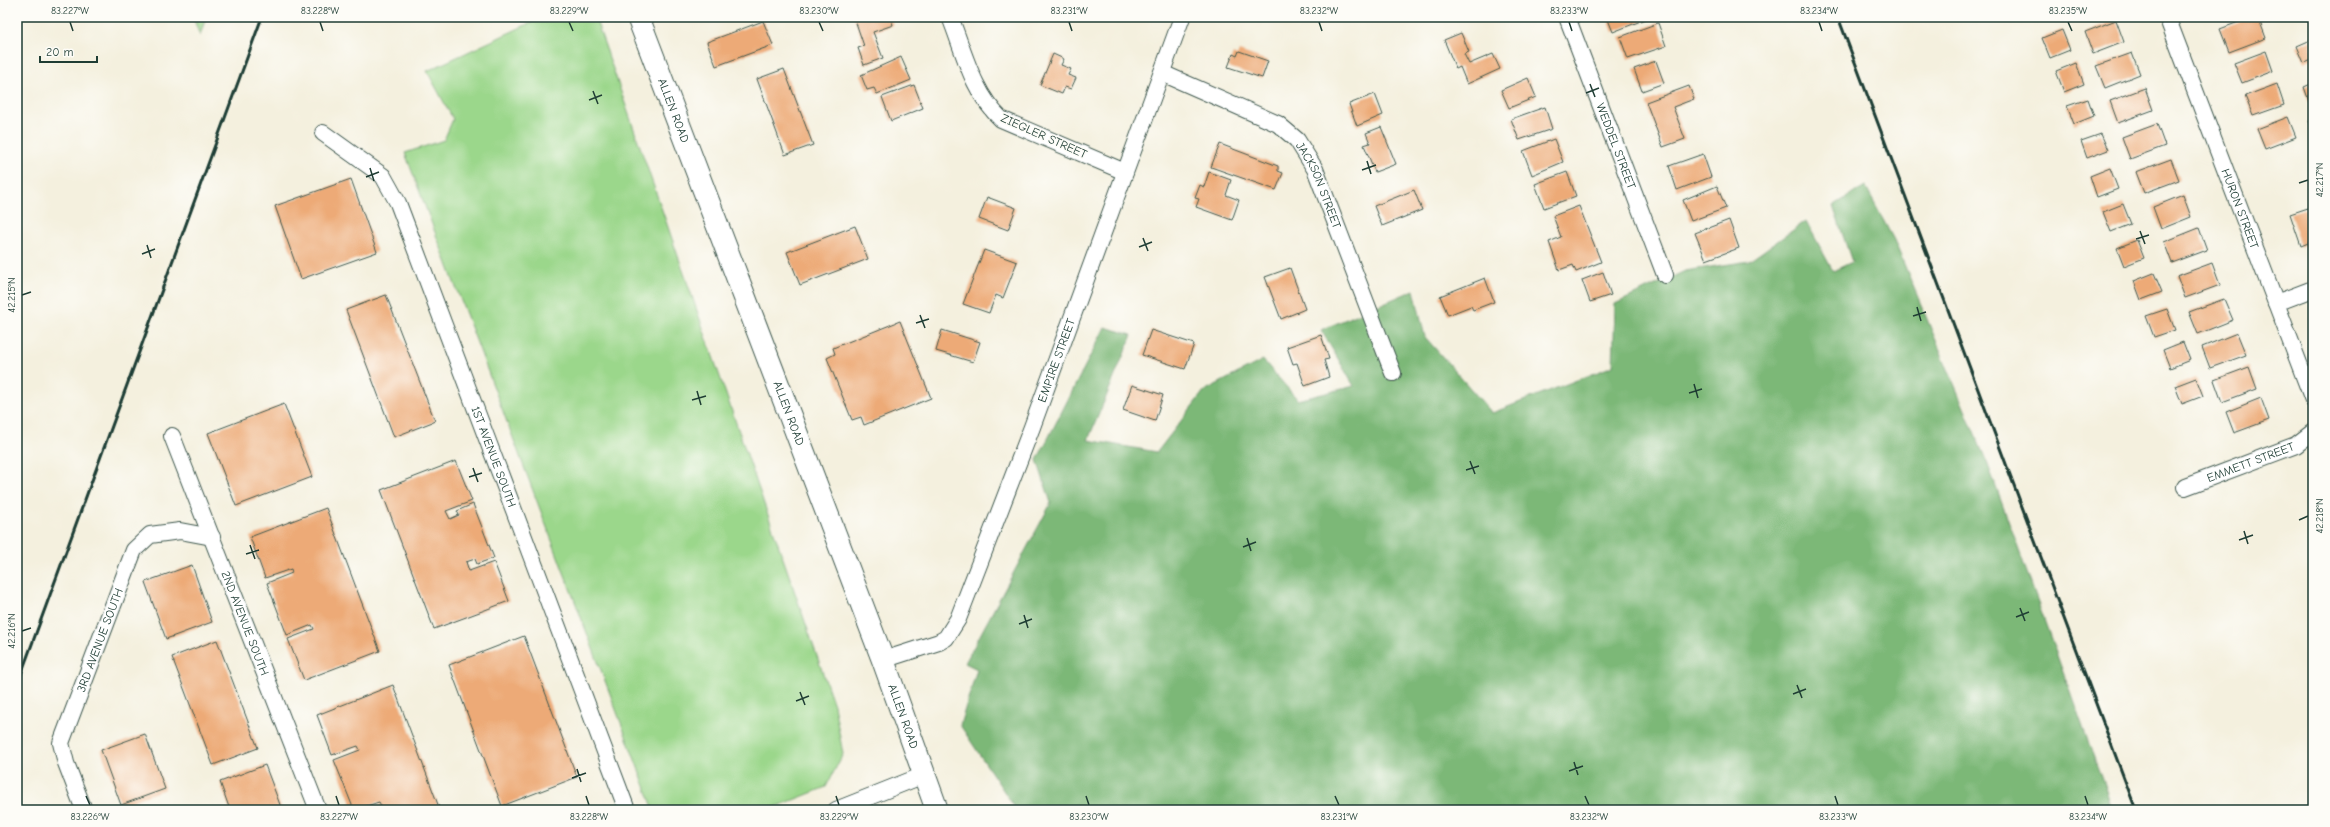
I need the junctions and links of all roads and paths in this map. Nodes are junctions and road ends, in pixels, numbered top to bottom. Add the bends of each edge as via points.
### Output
1 (638, 17) edge
2 (950, 17) edge
3 (1182, 17) edge
4 (1567, 17) edge
5 (2167, 17) edge
6 (1162, 74) junction
7 (323, 133) dead end
8 (1125, 172) junction
9 (1665, 275) dead end
10 (2313, 289) edge
11 (2276, 303) junction
12 (1393, 373) dead end
13 (2313, 400) edge
14 (2313, 432) edge
15 (172, 436) dead end
16 (2185, 487) dead end
17 (212, 537) junction
18 (883, 660) junction
19 (924, 775) junction
20 (84, 810) edge
21 (318, 810) edge
22 (627, 810) edge
23 (836, 810) edge
24 (937, 810) edge

1 - 18 main road, ALLEN ROAD
2 - 8 street, ZIEGLER STREET via 981,96 1001,119
3 - 6 street, EMPIRE STREET
4 - 9 street, WEDDEL STREET
5 - 11 street, HURON STREET
6 - 8 street, EMPIRE STREET
6 - 12 street, JACKSON STREET via 1278,124 1297,140 1315,169
7 - 22 street, 1ST AVENUE SOUTH via 383,176 398,203
8 - 18 street, EMPIRE STREET via 1032,427 958,619 946,638 939,642
10 - 11 street
11 - 13 street, HURON STREET
14 - 16 street, EMMETT STREET via 2296,445
15 - 17 street, 2ND AVENUE SOUTH
17 - 20 street, 3RD AVENUE SOUTH via 180,530 150,536 134,550 61,743
17 - 21 street, 2ND AVENUE SOUTH
18 - 19 main road, ALLEN ROAD
19 - 23 street
19 - 24 main road, ALLEN ROAD

